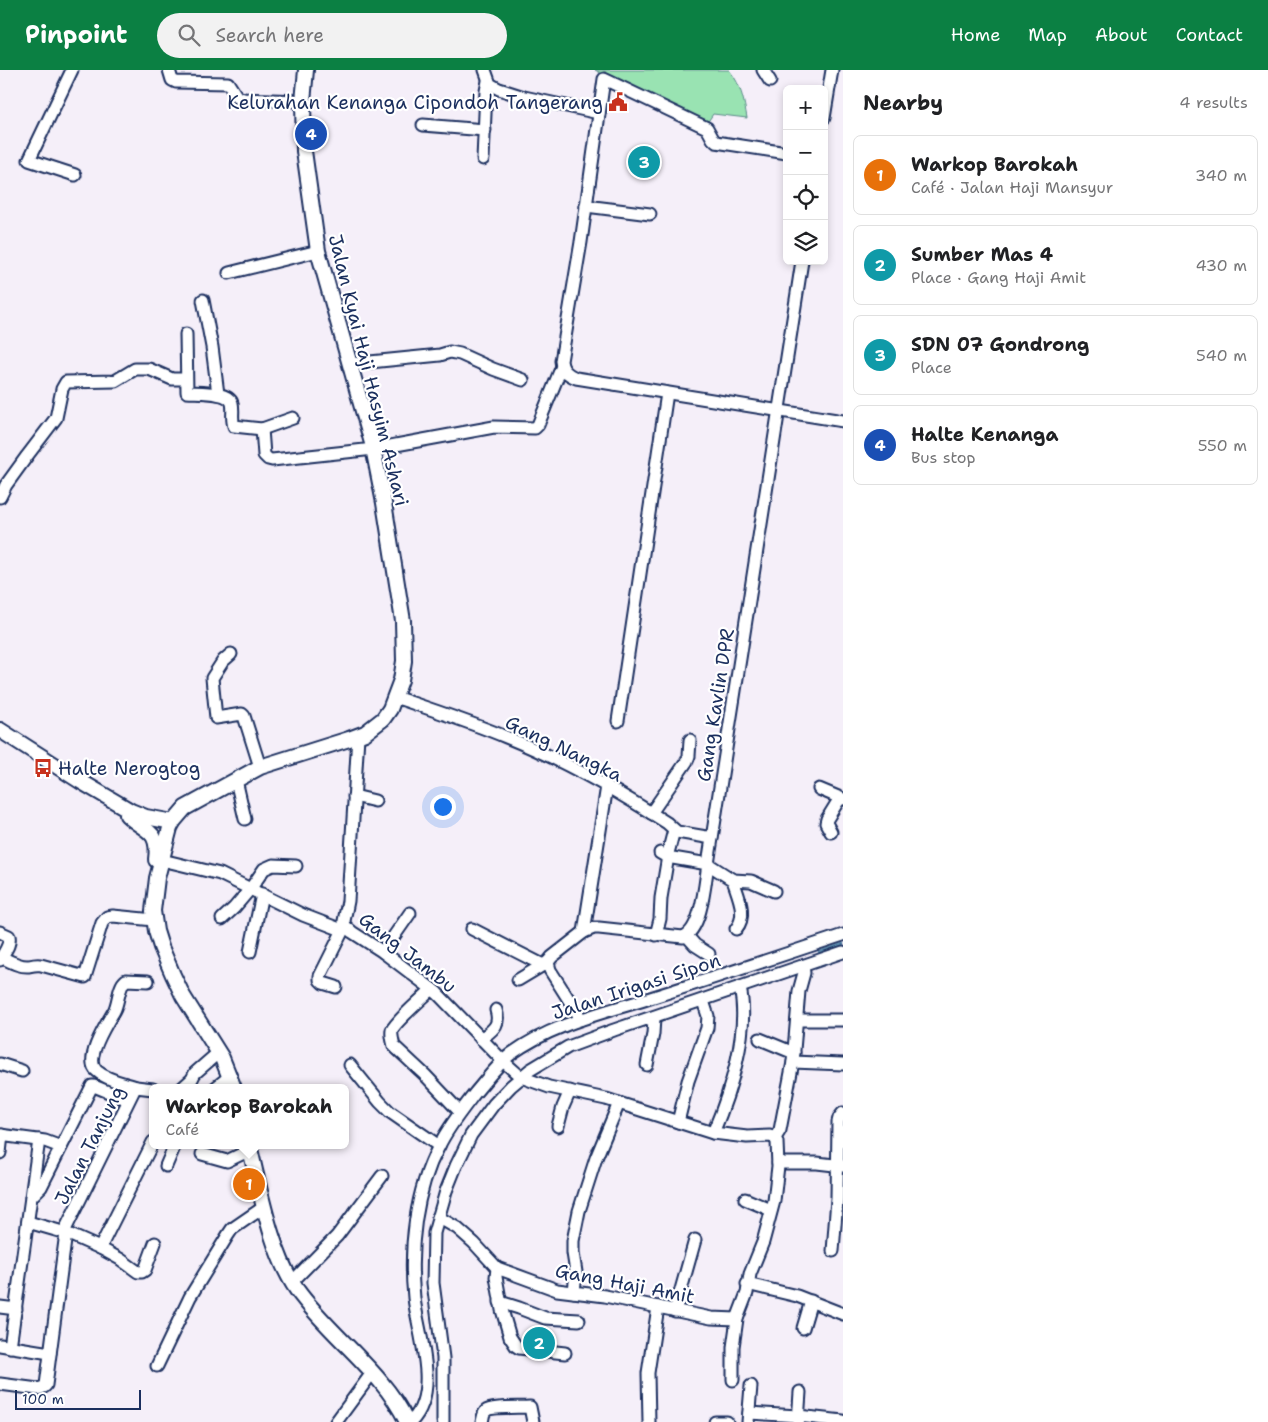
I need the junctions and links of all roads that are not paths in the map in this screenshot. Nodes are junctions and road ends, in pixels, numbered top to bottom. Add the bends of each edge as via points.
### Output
1 (72, 70) edge
2 (169, 70) edge
3 (306, 70) edge
4 (763, 70) edge
5 (832, 70) edge
6 (486, 76) edge
7 (770, 81) dead end
8 (828, 94) edge
9 (303, 101) junction
10 (599, 113) junction
11 (423, 126) dead end
12 (484, 130) junction
13 (783, 152) edge
14 (483, 159) dead end
15 (75, 175) dead end
16 (586, 206) junction
17 (650, 214) dead end
18 (318, 251) junction
19 (801, 265) edge
20 (229, 272) dead end
21 (204, 304) dead end
22 (186, 334) dead end
23 (350, 364) junction
24 (562, 366) junction
25 (186, 379) junction
26 (523, 380) dead end
27 (666, 393) junction
28 (218, 394) junction
29 (779, 411) junction
30 (293, 418) dead end
31 (843, 421) edge
32 (262, 428) junction
33 (374, 449) junction
34 (0, 497) edge
35 (231, 654) dead end
36 (396, 697) junction
37 (618, 721) dead end
38 (0, 731) edge
39 (358, 736) junction
40 (690, 740) dead end
41 (260, 767) junction
42 (236, 780) junction
43 (607, 786) junction
44 (819, 789) dead end
45 (354, 796) junction
46 (841, 799) edge
47 (375, 801) dead end
48 (119, 804) junction
49 (651, 813) junction
50 (245, 819) dead end
51 (173, 822) junction
52 (674, 830) junction
53 (831, 832) dead end
54 (712, 838) junction
55 (664, 855) junction
56 (162, 860) junction
57 (708, 864) junction
58 (296, 866) dead end
59 (158, 878) junction
60 (733, 880) junction
61 (251, 888) junction
62 (774, 891) dead end
63 (262, 894) junction
64 (410, 913) dead end
65 (222, 919) dead end
66 (154, 920) junction
67 (343, 928) junction
68 (472, 929) dead end
69 (736, 929) dead end
70 (0, 932) edge
71 (584, 932) junction
72 (656, 935) junction
73 (843, 935) edge
74 (687, 936) junction
75 (250, 952) dead end
76 (383, 952) junction
77 (843, 952) edge
78 (709, 954) dead end
79 (1, 959) edge
80 (546, 964) junction
81 (803, 966) junction
82 (518, 980) dead end
83 (148, 982) dead end
84 (336, 987) dead end
85 (740, 988) junction
86 (432, 989) junction
87 (703, 1001) junction
88 (496, 1010) dead end
89 (654, 1018) junction
90 (581, 1019) junction
91 (796, 1020) junction
92 (843, 1020) edge
93 (481, 1039) junction
94 (760, 1040) dead end
95 (220, 1055) junction
96 (793, 1058) junction
97 (505, 1063) junction
98 (0, 1064) edge
99 (843, 1064) edge
100 (350, 1065) dead end
101 (647, 1065) dead end
102 (22, 1071) dead end
103 (519, 1075) junction
104 (232, 1082) edge
105 (186, 1084) edge
106 (136, 1087) junction
107 (149, 1088) edge
108 (570, 1091) junction
109 (128, 1100) junction
110 (619, 1103) junction
111 (460, 1112) junction
112 (843, 1113) edge
113 (678, 1122) junction
114 (558, 1126) dead end
115 (713, 1133) junction
116 (1, 1135) edge
117 (775, 1138) junction
118 (39, 1140) junction
119 (439, 1146) junction
120 (61, 1147) junction
121 (150, 1149) edge
122 (173, 1149) edge
123 (248, 1149) edge
124 (250, 1149) edge
125 (0, 1153) edge
126 (202, 1154) dead end
127 (778, 1163) junction
128 (166, 1166) dead end
129 (840, 1166) edge
130 (382, 1176) dead end
131 (32, 1197) junction
132 (745, 1198) dead end
133 (264, 1207) junction
134 (771, 1210) junction
135 (438, 1217) junction
136 (28, 1222) junction
137 (65, 1233) junction
138 (695, 1240) dead end
139 (155, 1243) dead end
140 (100, 1248) junction
141 (833, 1250) dead end
142 (412, 1262) junction
143 (432, 1263) junction
144 (497, 1268) junction
145 (292, 1282) junction
146 (433, 1283) junction
147 (413, 1284) junction
148 (747, 1284) junction
149 (574, 1292) junction
150 (811, 1301) junction
151 (500, 1302) junction
152 (0, 1307) edge
153 (658, 1307) junction
154 (16, 1309) junction
155 (675, 1311) junction
156 (843, 1314) edge
157 (579, 1320) dead end
158 (737, 1320) junction
159 (804, 1328) dead end
160 (5, 1346) edge
161 (50, 1353) junction
162 (565, 1353) dead end
163 (156, 1366) dead end
164 (372, 1373) junction
165 (733, 1380) dead end
166 (0, 1384) edge
167 (751, 1386) dead end
168 (800, 1392) dead end
169 (748, 1418) edge
170 (798, 1419) edge
171 (843, 1421) edge
172 (336, 1422) edge
173 (407, 1422) edge
174 (411, 1422) edge
175 (443, 1422) edge
176 (482, 1422) edge
177 (533, 1422) edge
178 (649, 1422) edge
179 (715, 1422) edge
180 (726, 1422) edge

1 - 15 street via 29,160
2 - 9 street via 176,82 228,83 237,98
3 - 9 main road, Jalan Kyai Haji Hasyim Ashari
4 - 7 street
5 - 8 street
6 - 10 street via 494,87
6 - 12 street
9 - 18 main road, Jalan Kyai Haji Hasyim Ashari via 304,151
10 - 13 street via 604,79 707,128 716,142
10 - 16 street
11 - 12 street
12 - 14 street
16 - 17 street
16 - 24 street
18 - 20 street
18 - 23 main road, Jalan Kyai Haji Hasyim Ashari
19 - 29 street, Gang Kavlin DPR
21 - 28 street
22 - 25 street
23 - 26 street via 450,352
23 - 33 main road, Jalan Kyai Haji Hasyim Ashari
24 - 27 street via 576,378
24 - 33 street via 534,428 494,427
25 - 28 street via 187,392
25 - 34 street via 172,379 149,369 135,369 115,381 66,382 56,418 11,477
27 - 29 street
27 - 37 street
28 - 32 street via 232,403 234,426
29 - 31 street
29 - 54 street, Gang Kavlin DPR
30 - 32 street
32 - 33 street via 264,455 272,460
33 - 36 main road, Jalan Kyai Haji Hasyim Ashari via 403,621 404,661
35 - 41 street via 212,678 216,718 244,716
36 - 39 main road, Jalan Kyai Haji Hasyim Ashari via 382,719
36 - 43 street, Gang Nangka via 506,737
38 - 48 main road
39 - 41 main road, Jalan Kyai Haji Hasyim Ashari
39 - 45 street, Gang Jambu
40 - 49 street via 687,760
41 - 42 main road, Jalan Kyai Haji Hasyim Ashari
42 - 50 street
42 - 51 main road, Jalan Kyai Haji Hasyim Ashari via 190,804
43 - 49 street, Gang Nangka
43 - 71 street
44 - 46 street
45 - 47 street
45 - 67 street, Gang Jambu via 348,901
46 - 53 street via 826,821
48 - 51 main road via 140,815
48 - 59 main road via 129,817 154,836
49 - 52 street, Gang Nangka
51 - 56 main road
52 - 54 street, Gang Nangka
52 - 55 street
54 - 57 street, Gang Kavlin DPR
55 - 57 street
55 - 72 street
56 - 59 main road
56 - 61 street via 220,874
57 - 60 street
57 - 74 street, Gang Kavlin DPR via 698,918
58 - 61 street via 268,866
59 - 66 main road
60 - 62 street via 751,881
60 - 69 street via 743,914
61 - 63 street
61 - 65 street
63 - 67 street via 303,915
63 - 75 street
64 - 76 street
66 - 79 street via 108,917 102,923 83,978 41,965 20,965
66 - 95 main road via 161,947 183,996
67 - 76 street, Gang Jambu
67 - 84 street via 320,976 323,983
68 - 80 street
70 - 79 street via 10,939
71 - 72 street via 599,928
71 - 80 street
72 - 74 street
73 - 90 street, Jalan Irigasi Sipon
74 - 78 street
76 - 86 street, Gang Jambu
77 - 81 street, Jalan Irigasi Sipon
80 - 82 street
80 - 90 street
81 - 85 street, Jalan Irigasi Sipon
81 - 91 street
83 - 106 street via 126,980 123,983 118,1003 95,1050 93,1064 96,1071 110,1079
85 - 87 street, Jalan Irigasi Sipon
85 - 115 street via 742,1030 730,1088
86 - 93 street, Gang Jambu
86 - 111 street via 392,1030 392,1041
87 - 89 street, Jalan Irigasi Sipon
87 - 113 street via 708,1016 706,1028
88 - 93 street via 498,1022
89 - 101 street
89 - 103 street, Jalan Irigasi Sipon via 568,1047
90 - 97 street, Jalan Irigasi Sipon via 521,1048
91 - 92 street
91 - 96 street
93 - 97 street, Gang Jambu
94 - 96 street
95 - 104 main road
95 - 105 street via 195,1073
96 - 99 street
96 - 117 street via 780,1130
97 - 103 street, Gang Jambu
97 - 111 street, Jalan Irigasi Sipon
98 - 102 street
100 - 119 street via 390,1112
103 - 108 street, Gang Jambu
103 - 135 street, Jalan Irigasi Sipon via 472,1135 456,1166
106 - 107 street, Jalan Tanjung
106 - 109 street, Jalan Tanjung
108 - 110 street, Gang Jambu
108 - 114 street
109 - 120 street via 92,1086
109 - 137 street, Jalan Tanjung
110 - 113 street, Gang Jambu
110 - 149 street via 579,1211 573,1241
111 - 119 street, Jalan Irigasi Sipon
112 - 129 street via 838,1122
113 - 115 street, Gang Jambu
115 - 117 street, Gang Jambu
116 - 118 street
116 - 125 street
117 - 127 street
118 - 120 street
118 - 131 street
119 - 142 street, Jalan Irigasi Sipon via 423,1188
120 - 131 street via 41,1187
121 - 140 street
122 - 128 street
123 - 126 street via 227,1161
124 - 133 main road
127 - 129 street
127 - 134 street
129 - 141 street
130 - 145 street via 336,1236
131 - 136 street
132 - 134 street
133 - 145 main road
133 - 163 street via 228,1234 190,1297
134 - 148 street
135 - 143 street, Jalan Irigasi Sipon
135 - 144 street, Gang Haji Amit via 457,1228
136 - 137 street
136 - 154 street
137 - 140 street
137 - 161 street, Jalan Tanjung
138 - 155 street
139 - 140 street via 142,1272
142 - 143 street via 422,1270 427,1270
142 - 147 street, Jalan Irigasi Sipon
143 - 146 street, Jalan Irigasi Sipon
144 - 149 street, Gang Haji Amit via 557,1290
144 - 151 street
145 - 164 main road
146 - 147 street via 422,1276
146 - 175 street, Jalan Irigasi Sipon via 442,1358
147 - 174 street, Jalan Irigasi Sipon via 426,1378 422,1408
148 - 150 street
148 - 158 street
149 - 153 street, Gang Haji Amit
150 - 156 street
150 - 159 street
151 - 157 street via 544,1318
151 - 162 street via 510,1337 516,1346
152 - 154 street
153 - 155 street, Gang Haji Amit
153 - 178 street via 648,1373
154 - 160 street
155 - 158 street, Gang Haji Amit
158 - 165 street
160 - 161 street
161 - 166 street, Jalan Tanjung via 44,1387
164 - 172 street
164 - 173 main road via 393,1398
167 - 169 street
168 - 170 street
169 - 170 street
170 - 171 street
176 - 177 street via 486,1410 530,1407
179 - 180 street

